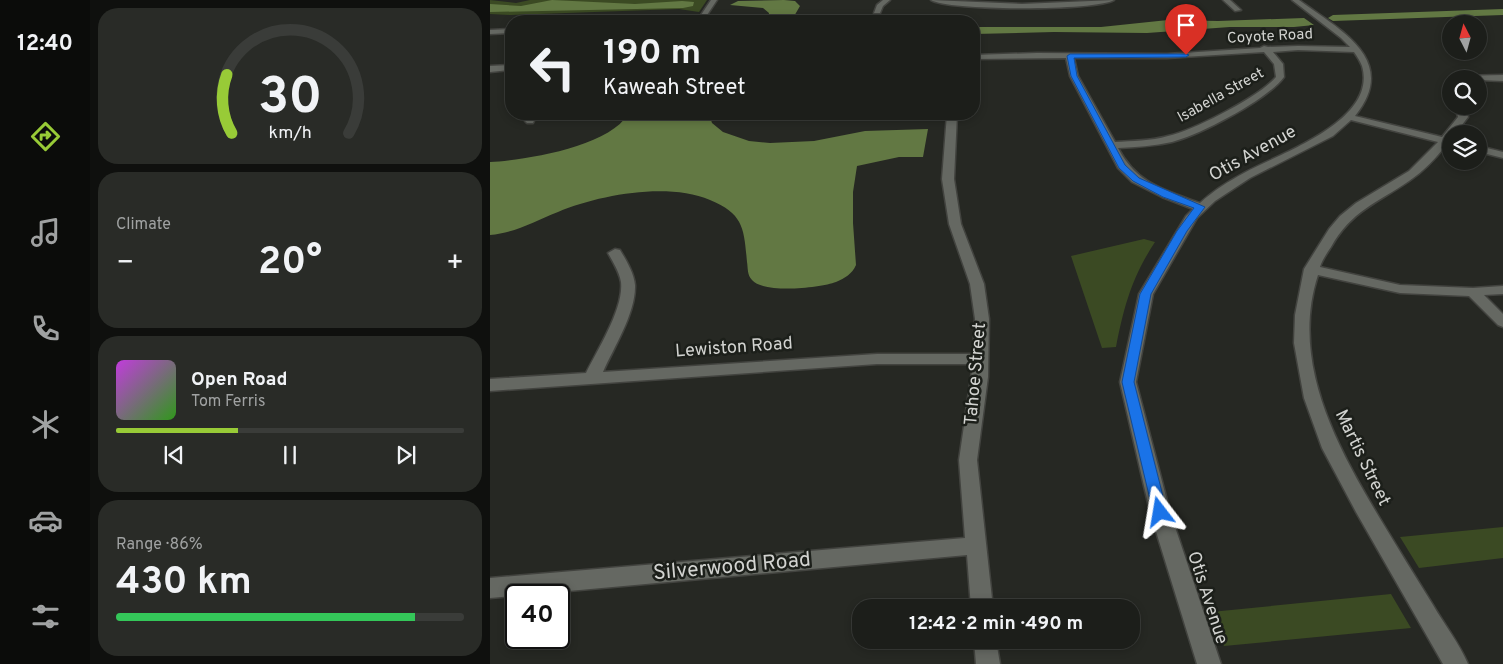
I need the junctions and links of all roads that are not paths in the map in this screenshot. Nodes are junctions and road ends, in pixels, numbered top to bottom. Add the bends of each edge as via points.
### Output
1 (714, 0) edge
2 (886, 0) edge
3 (934, 0) edge
4 (1111, 0) edge
5 (1226, 0) edge
6 (1295, 0) edge
7 (963, 2) edge
8 (1237, 10) dead end
9 (877, 11) dead end
10 (704, 15) edge
11 (505, 31) edge
12 (490, 32) edge
13 (1264, 48) junction
14 (1357, 50) junction
15 (1070, 56) junction
16 (980, 57) edge
17 (505, 68) edge
18 (490, 69) edge
19 (1487, 78) edge
20 (1503, 78) edge
21 (1349, 117) junction
22 (952, 120) edge
23 (1442, 140) edge
24 (1110, 146) junction
25 (1442, 147) edge
26 (1487, 150) edge
27 (1503, 155) edge
28 (1200, 207) junction
29 (615, 253) dead end
30 (1311, 269) junction
31 (1503, 290) edge
32 (1473, 292) junction
33 (1503, 322) edge
34 (981, 359) junction
35 (592, 378) junction
36 (490, 385) edge
37 (975, 546) junction
38 (490, 588) edge
39 (981, 599) edge
40 (986, 649) edge
41 (988, 664) edge
42 (1209, 664) edge
43 (1456, 664) edge

1 - 10 street
2 - 9 street
3 - 7 street
4 - 7 street via 1048,7
5 - 8 street
6 - 14 street, Otis Avenue via 1344,36
11 - 12 street
13 - 14 street, Coyote Road
13 - 15 street, Coyote Road via 1167,56
13 - 24 street, Isabella Street via 1277,61 1280,72 1276,83 1262,93 1188,134
14 - 21 street, Otis Avenue via 1366,66 1367,84 1362,101
15 - 16 street, Coyote Road
15 - 24 street via 1074,76
17 - 18 street
19 - 20 street
21 - 23 street
21 - 28 street, Otis Avenue via 1329,134 1246,176
22 - 34 street, Tahoe Street via 948,179 955,224 977,284 982,319
24 - 28 street via 1122,166 1136,180
25 - 30 street, Martis Street via 1413,174 1344,218
26 - 27 street
28 - 42 street, Otis Avenue via 1182,231 1146,294 1128,382 1160,512
29 - 35 street via 625,271 628,286 621,314
30 - 32 street via 1400,289
30 - 43 street, Martis Street via 1303,302 1301,336 1319,417 1331,447 1368,515
31 - 32 street
32 - 33 street
34 - 35 street, Lewiston Road via 877,359
34 - 37 street, Tahoe Street via 968,460
35 - 36 street, Lewiston Road
37 - 38 street, Silverwood Road
37 - 39 street, Tahoe Street
40 - 41 street

